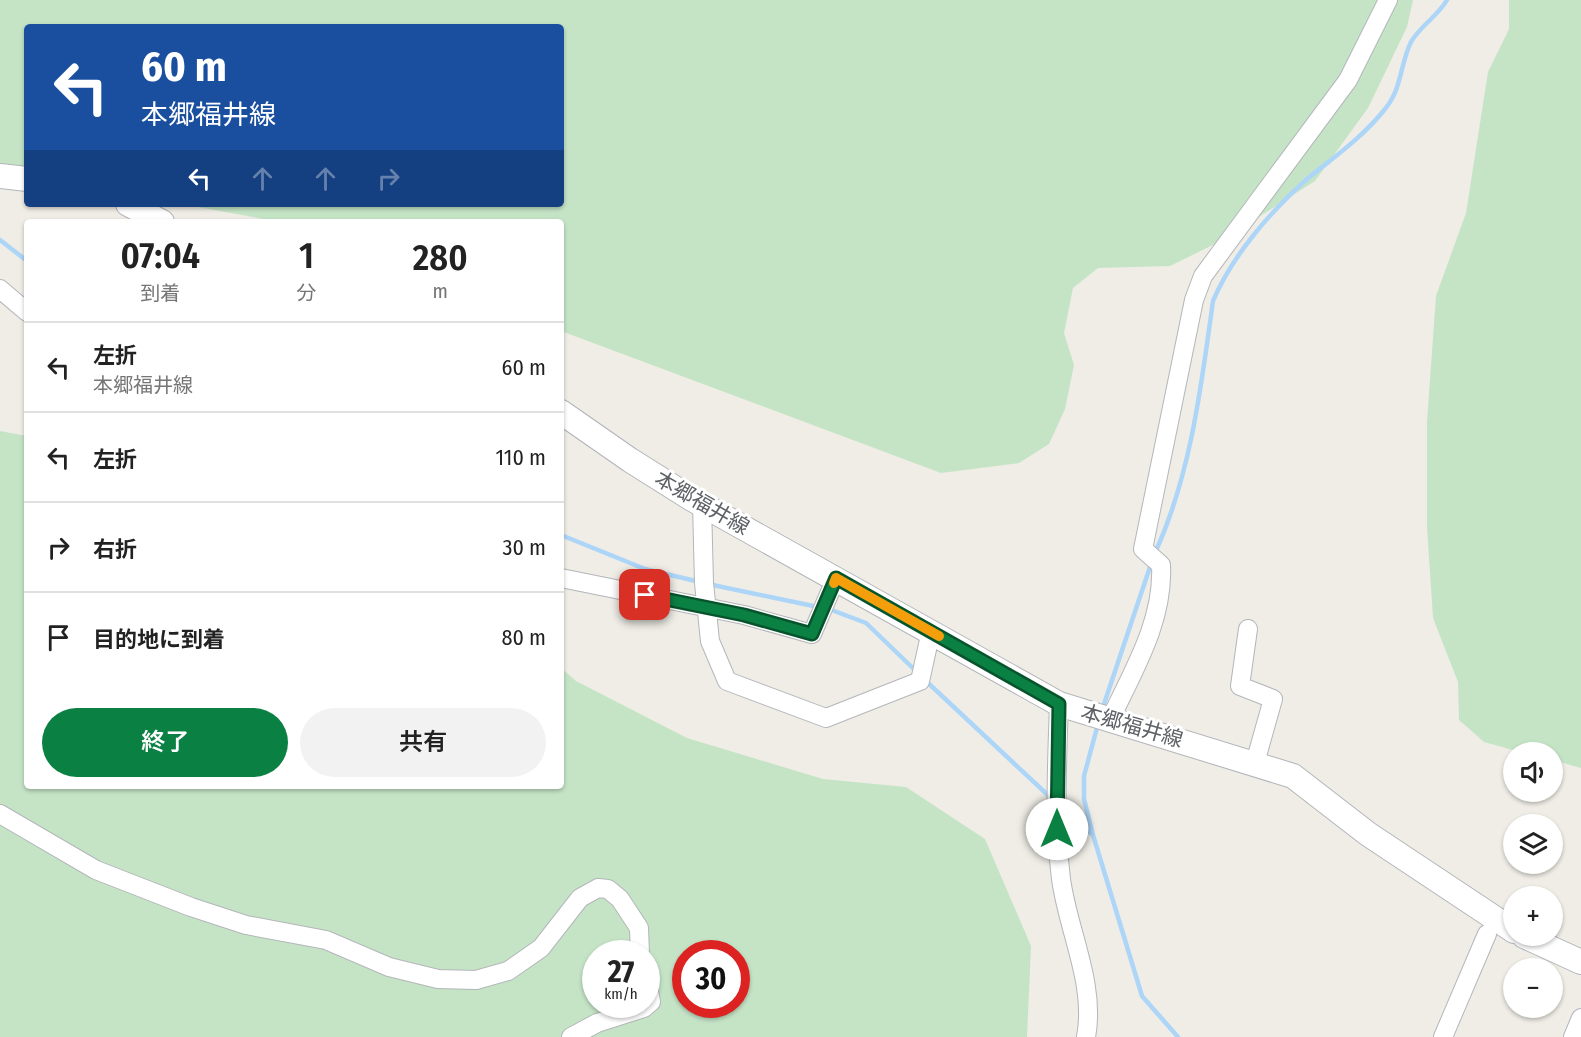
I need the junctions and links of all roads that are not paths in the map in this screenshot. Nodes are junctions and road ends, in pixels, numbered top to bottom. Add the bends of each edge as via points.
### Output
1 (1388, 0) edge
2 (0, 176) edge
3 (24, 178) edge
4 (134, 207) edge
5 (156, 219) edge
6 (0, 289) edge
7 (24, 309) edge
8 (564, 414) edge
9 (702, 504) junction
10 (836, 578) junction
11 (564, 579) edge
12 (706, 608) junction
13 (1248, 629) dead end
14 (931, 631) junction
15 (1059, 704) junction
16 (1110, 720) junction
17 (1255, 763) junction
18 (0, 814) edge
19 (1503, 925) edge
20 (1487, 934) dead end
21 (639, 940) edge
22 (1546, 946) edge
23 (1581, 962) edge
24 (613, 1018) edge
25 (1581, 1018) edge
26 (571, 1037) edge
27 (1086, 1037) edge
28 (1443, 1037) edge
29 (1573, 1037) edge

1 - 16 street via 1348,80 1203,276 1194,300 1143,549 1161,565 1162,590 1153,625
2 - 3 main road
4 - 5 main road
6 - 7 street
8 - 9 main road, 本郷福井線
9 - 10 main road, 本郷福井線
9 - 12 street
10 - 12 street via 812,634
10 - 14 main road, 本郷福井線
11 - 12 street
12 - 14 street via 710,641 727,681 826,718 920,681
13 - 17 street via 1240,686 1273,699
14 - 15 main road, 本郷福井線
15 - 16 main road, 本郷福井線
15 - 27 street via 1057,829 1062,880 1084,978 1089,1018
16 - 17 main road, 本郷福井線
17 - 19 main road, 本郷福井線 via 1293,776 1368,834
18 - 21 street via 96,870 191,907 246,925 326,940 389,967 438,979 476,980 508,971 541,948 580,898 598,888 608,889 620,899 639,928
20 - 28 street
22 - 23 main road
24 - 26 street
25 - 29 street

